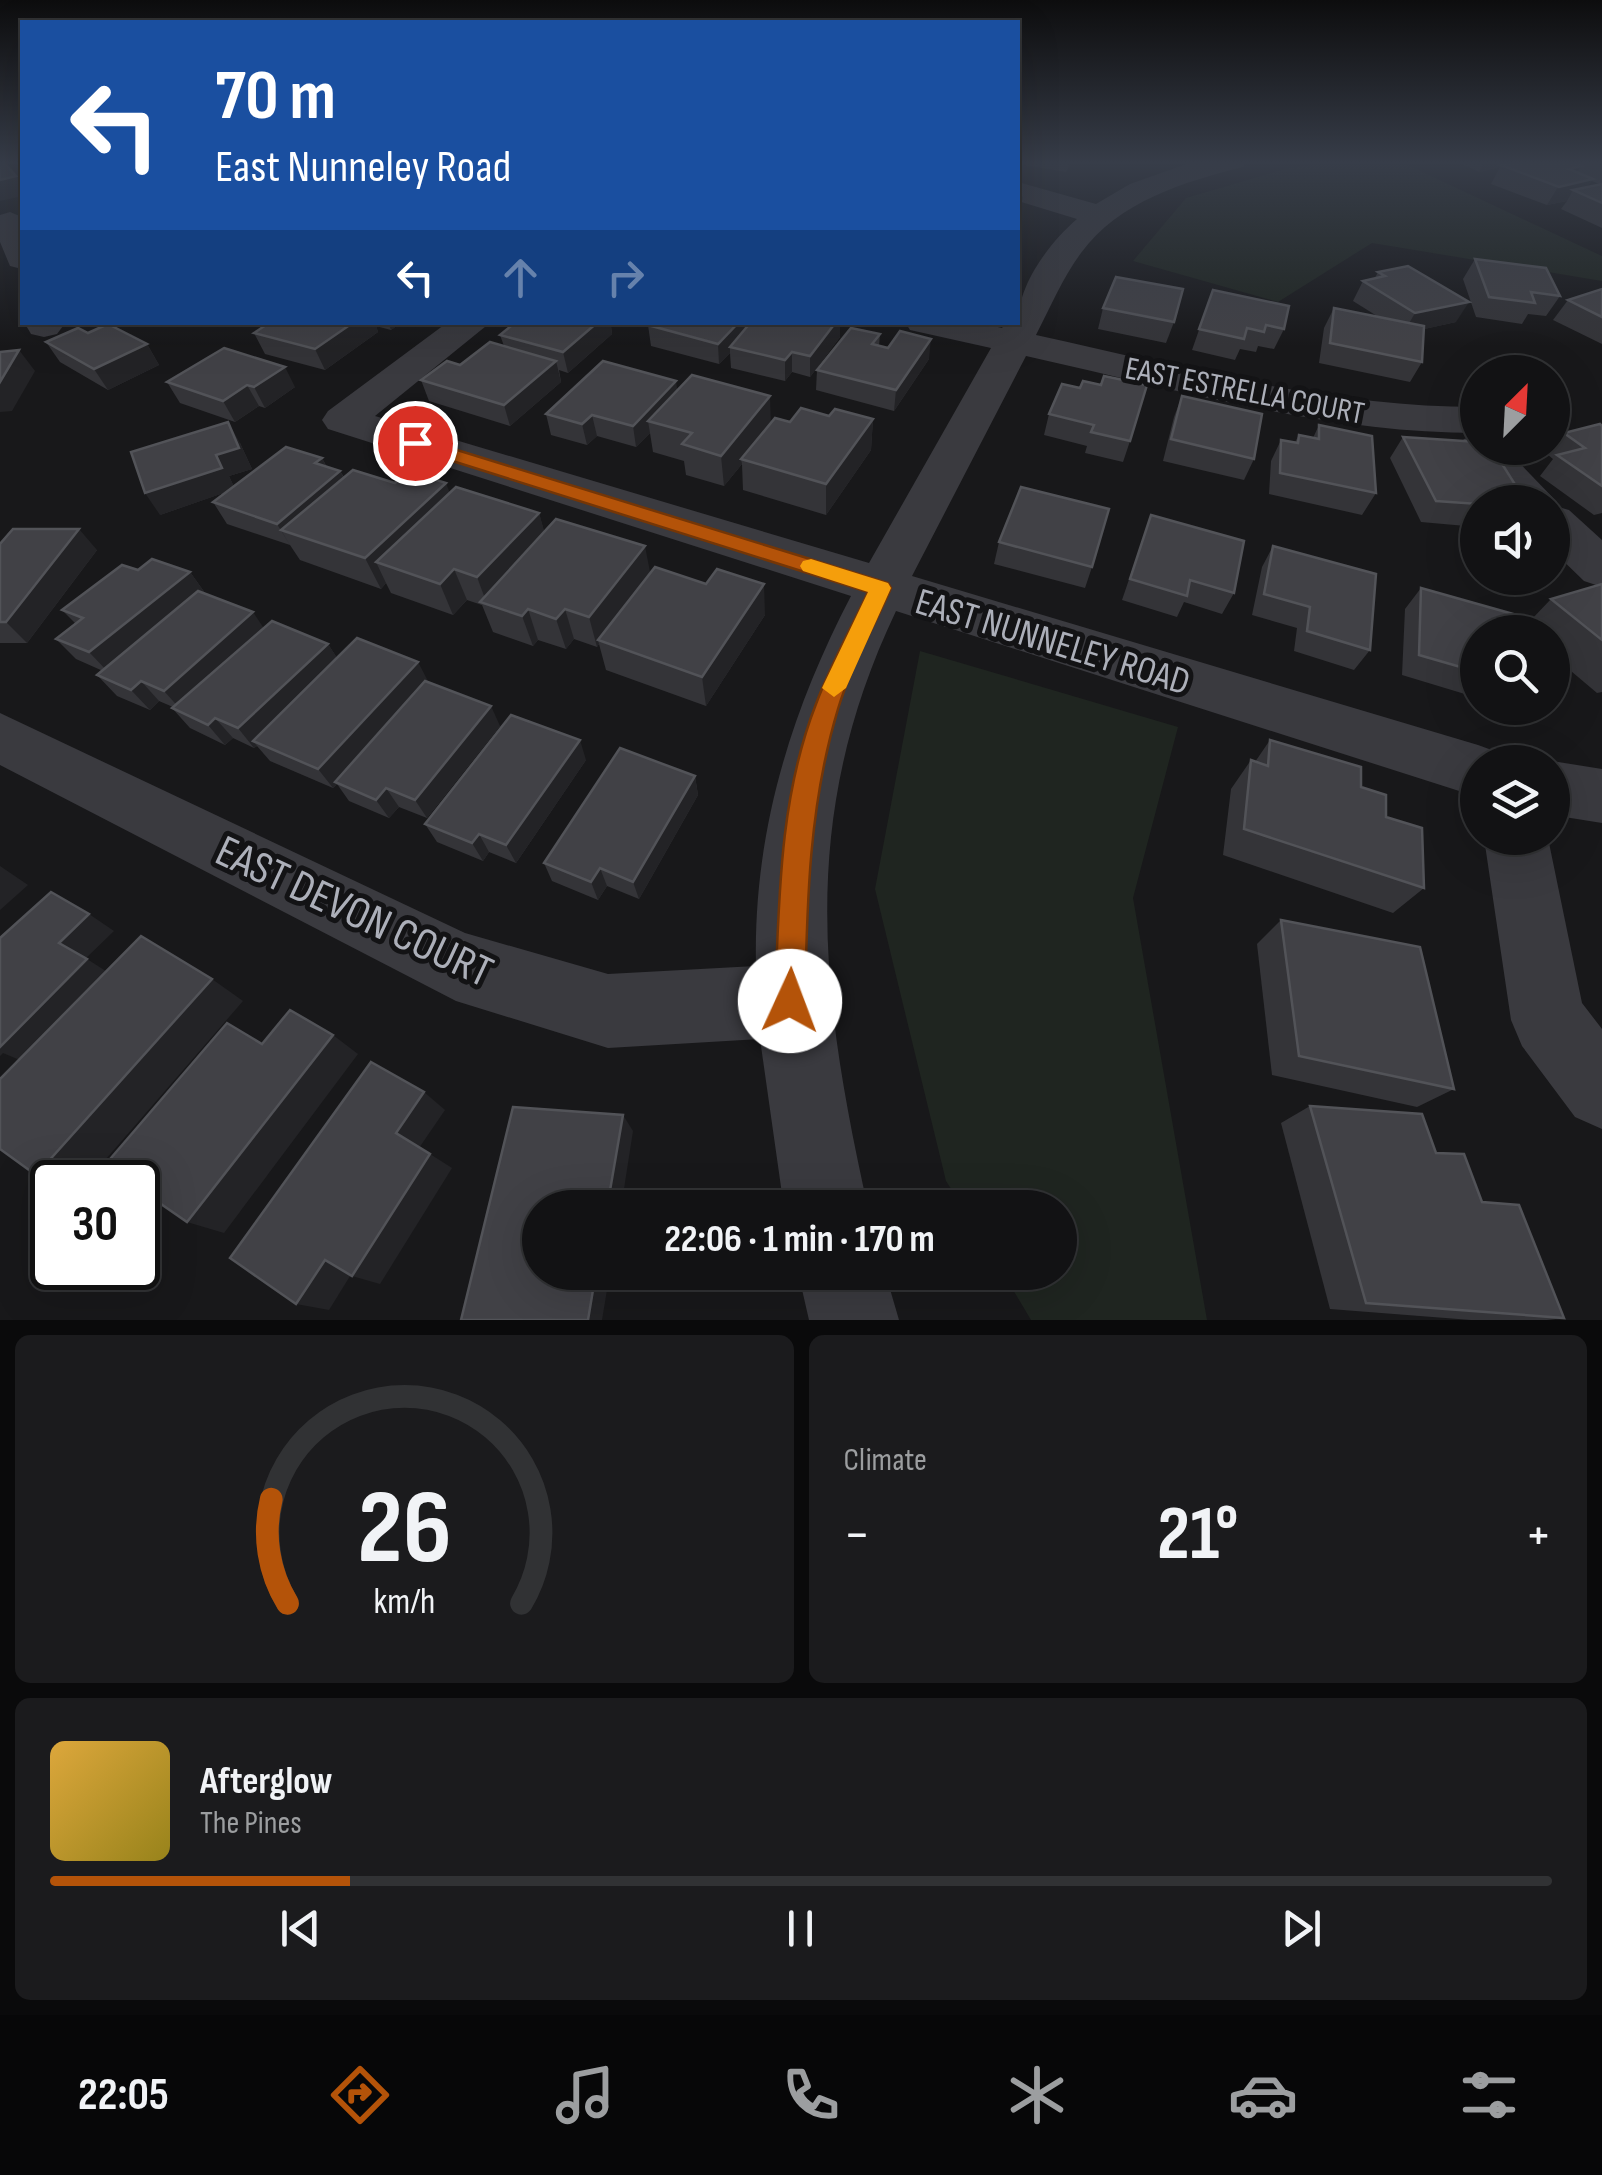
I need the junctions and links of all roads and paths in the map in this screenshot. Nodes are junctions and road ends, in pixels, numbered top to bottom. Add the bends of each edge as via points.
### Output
1 (11, 222) edge
2 (1092, 223) edge
3 (20, 253) edge
4 (469, 325) edge
5 (937, 325) edge
6 (1014, 343) junction
7 (1460, 431) edge
8 (1501, 465) edge
9 (1519, 485) edge
10 (1570, 538) edge
11 (1602, 569) edge
12 (880, 588) junction
13 (0, 737) edge
14 (1460, 765) edge
15 (1570, 791) edge
16 (1602, 796) edge
17 (1519, 855) edge
18 (790, 1001) junction
19 (1602, 1090) edge
20 (822, 1190) edge
21 (846, 1290) edge
22 (854, 1320) edge

1 - 3 street
2 - 6 street via 1065,250
4 - 12 street, EAST NUNNELEY ROAD via 343,420
5 - 6 street, EAST ESTRELLA COURT
6 - 7 street, EAST ESTRELLA COURT via 1331,411
6 - 12 street
8 - 9 street
10 - 11 street
12 - 14 street, EAST NUNNELEY ROAD
12 - 18 street via 827,705 804,788
13 - 18 street, EAST DEVON COURT via 456,966 608,1011
15 - 16 street
17 - 19 street via 1548,1020
18 - 20 street
21 - 22 street

